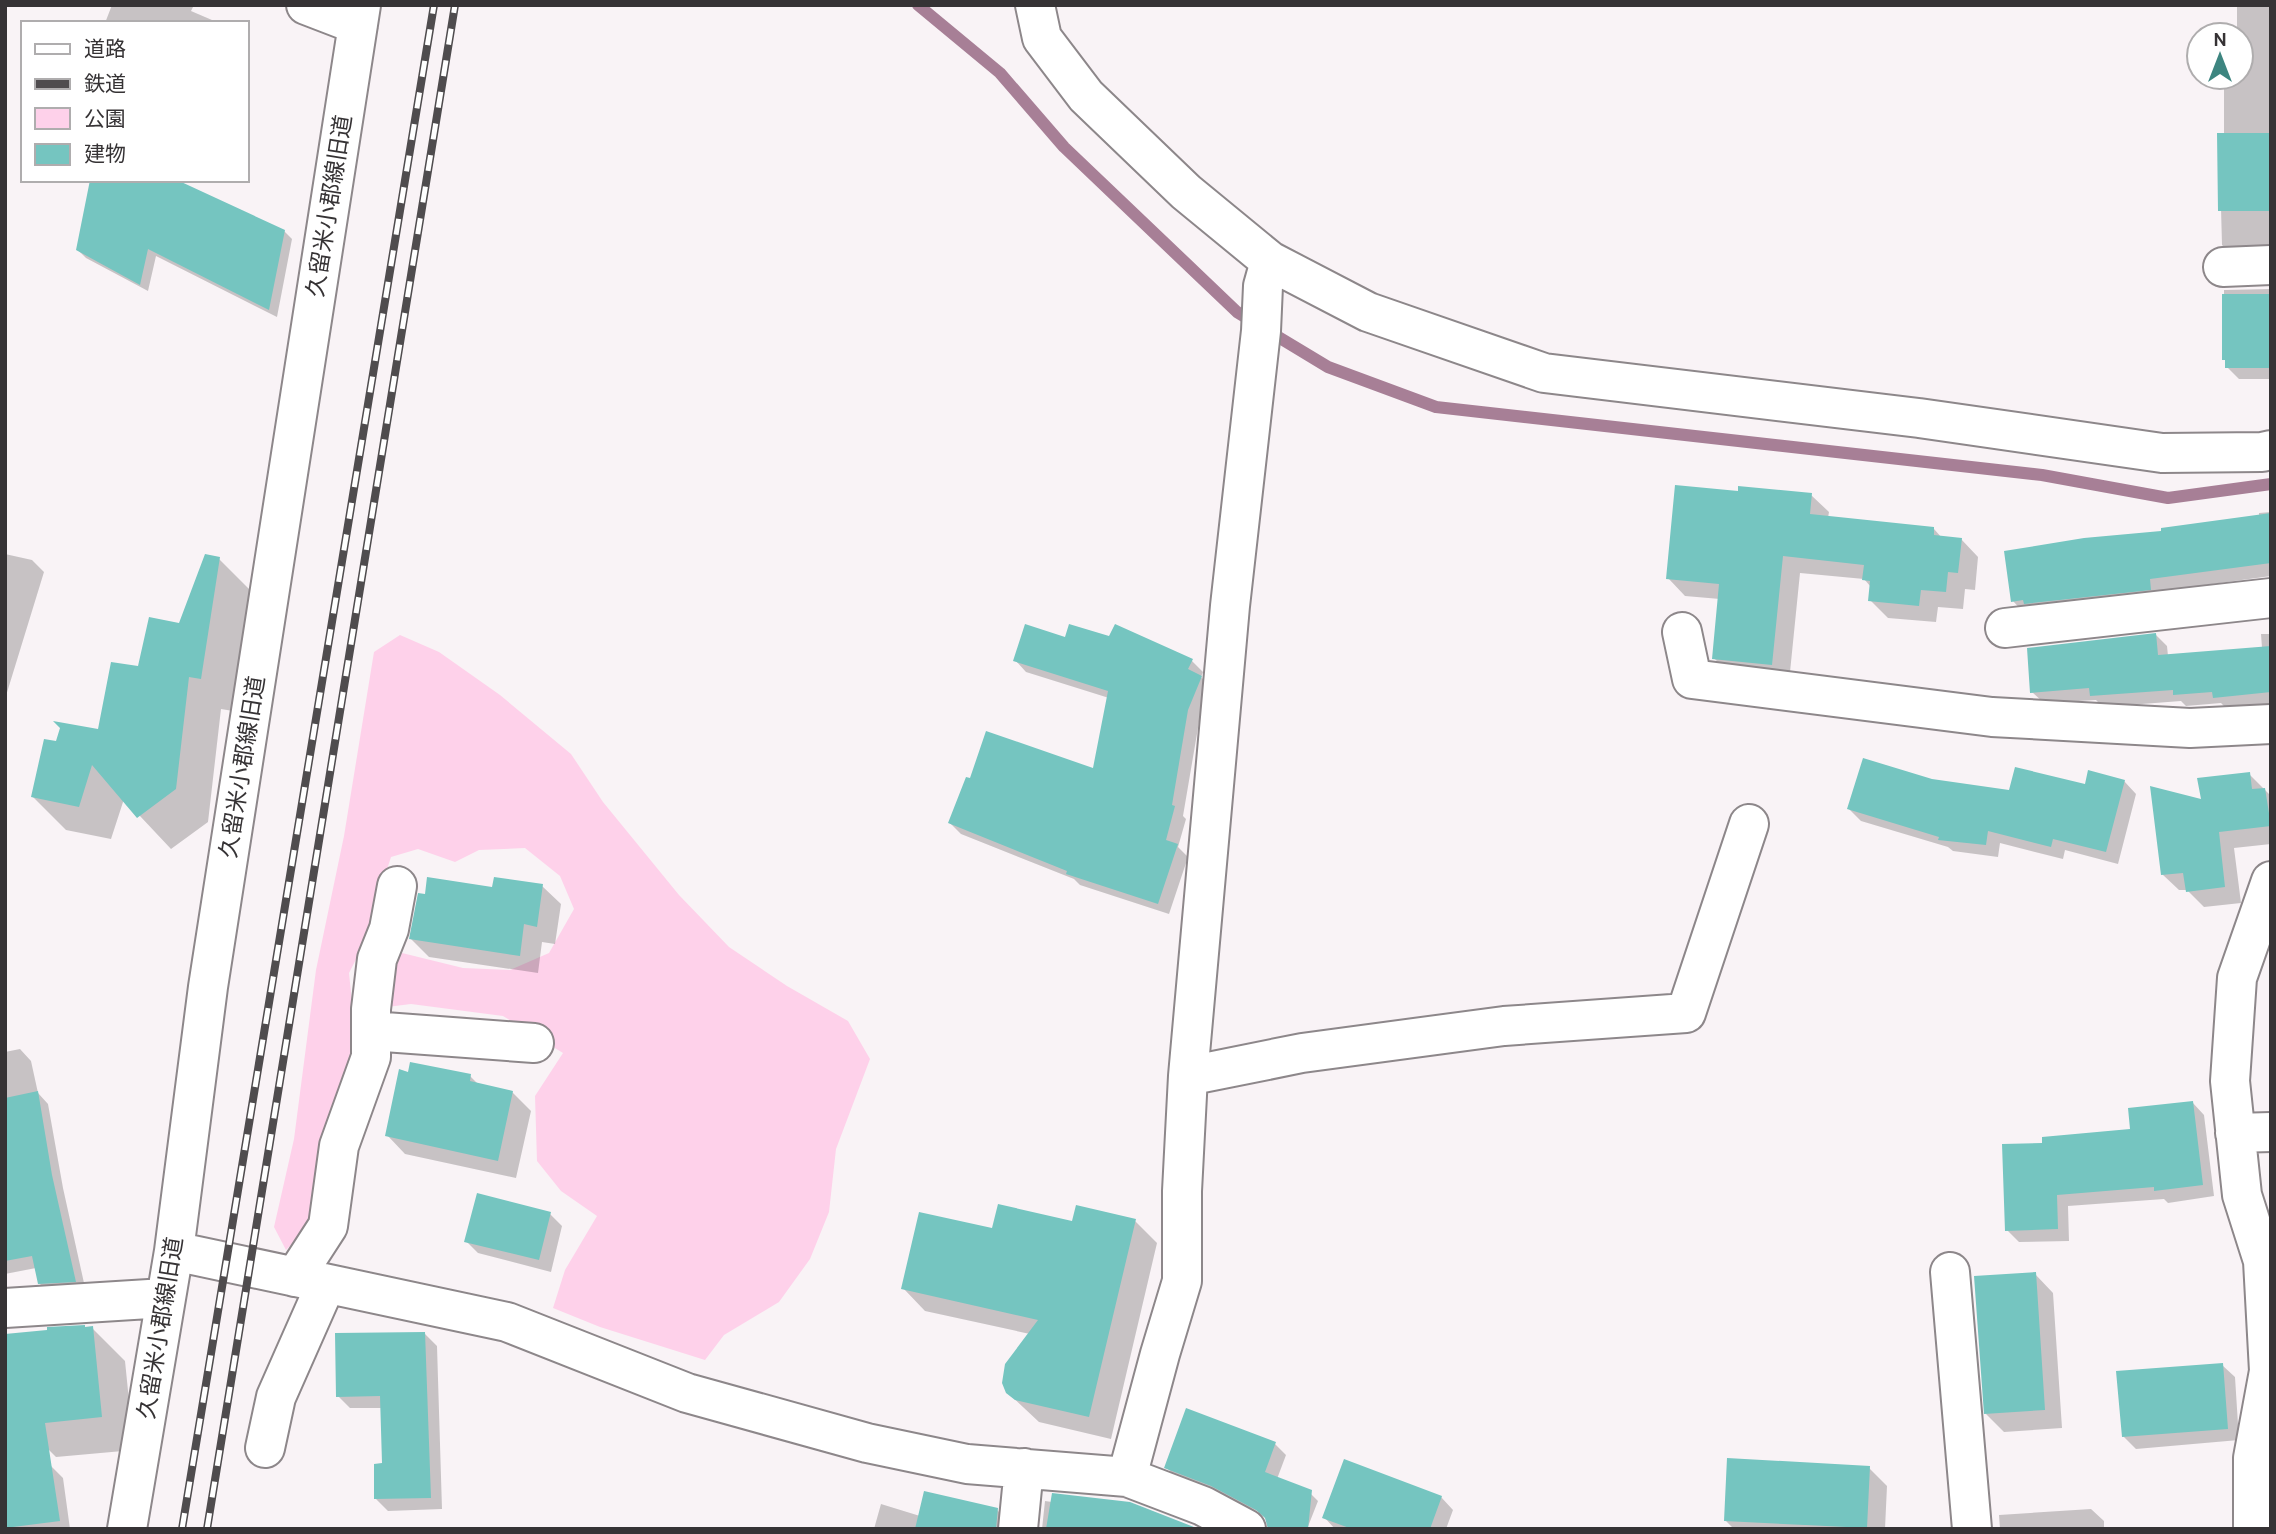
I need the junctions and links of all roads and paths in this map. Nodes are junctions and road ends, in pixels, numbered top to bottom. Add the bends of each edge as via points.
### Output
1 (306, 5) edge
2 (1035, 5) edge
3 (360, 15) edge
4 (2271, 265) edge
5 (2223, 267) dead end
6 (1265, 296) junction
7 (2271, 450) edge
8 (2271, 598) edge
9 (2006, 628) dead end
10 (1682, 632) dead end
11 (2271, 724) edge
12 (1749, 824) dead end
13 (2271, 881) edge
14 (397, 886) dead end
15 (371, 1031) junction
16 (534, 1043) dead end
17 (1188, 1076) junction
18 (2253, 1133) edge
19 (174, 1251) junction
20 (1950, 1272) dead end
21 (311, 1280) junction
22 (165, 1298) junction
23 (5, 1308) edge
24 (2270, 1371) edge
25 (265, 1448) dead end
26 (1024, 1468) junction
27 (1127, 1477) junction
28 (127, 1529) edge
29 (1018, 1529) edge
30 (1246, 1529) edge
31 (1972, 1529) edge
32 (2253, 1529) edge

1 - 3 street
2 - 6 street via 1042,38 1086,96 1186,192
3 - 19 street, 久留米小郡線旧道 via 208,987
4 - 5 street
6 - 7 street via 1368,312 1544,373 1919,418 2162,453
6 - 17 street via 1230,606
8 - 9 street
10 - 11 street via 1692,679 1992,717 2190,728
12 - 17 street via 1686,1013 1504,1026 1302,1053
13 - 18 street via 2237,978 2230,1082
14 - 15 street via 389,929 377,959
15 - 16 street
15 - 21 street via 371,1057 339,1146 328,1226
17 - 27 street via 1182,1281
18 - 24 street via 2242,1195 2263,1261
19 - 21 street
19 - 22 street, 久留米小郡線旧道
20 - 31 street
21 - 25 street
21 - 26 street via 507,1322 687,1392 867,1443 967,1464
22 - 23 street
22 - 28 street, 久留米小郡線旧道
24 - 32 street via 2253,1458
26 - 27 street
26 - 29 street
27 - 30 street via 1203,1506

